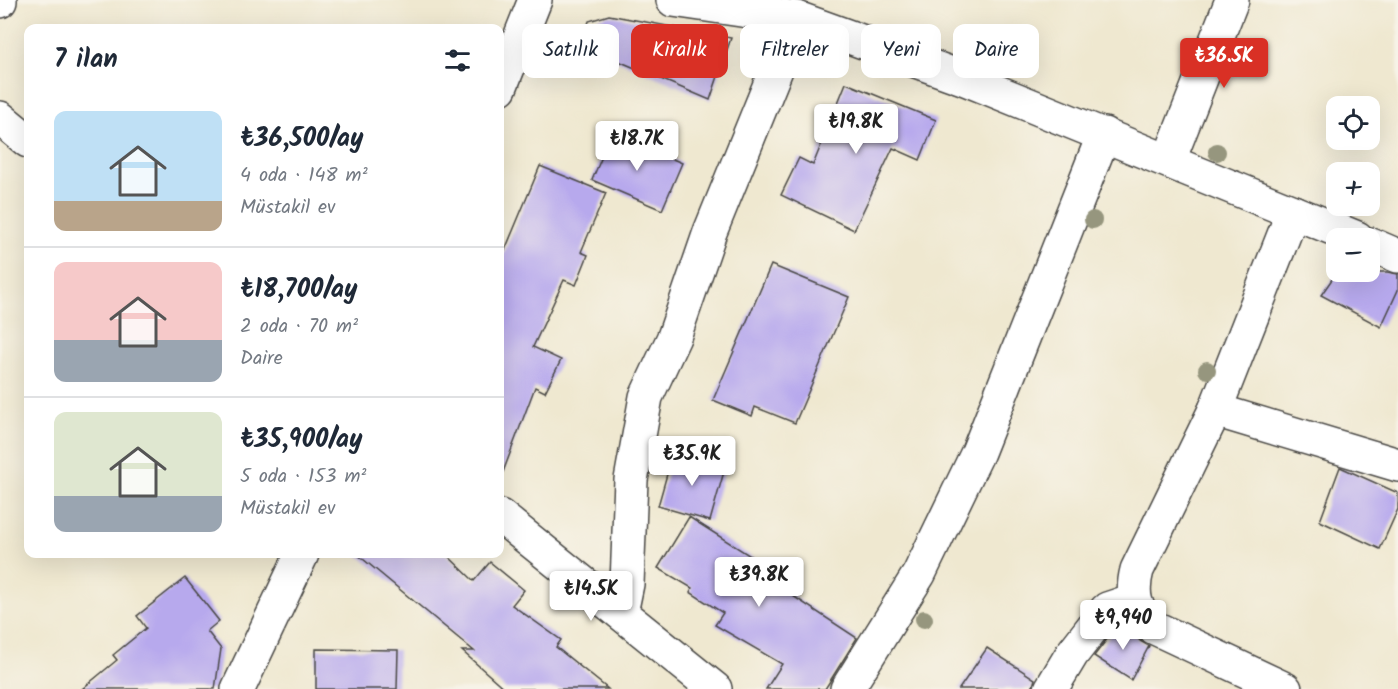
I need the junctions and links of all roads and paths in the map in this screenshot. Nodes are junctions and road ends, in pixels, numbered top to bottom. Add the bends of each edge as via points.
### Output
1 (535, 0) edge
2 (673, 0) edge
3 (1232, 0) edge
4 (797, 18) junction
5 (504, 78) edge
6 (0, 118) edge
7 (1104, 134) junction
8 (24, 138) edge
9 (1169, 160) junction
10 (1293, 212) junction
11 (1332, 228) edge
12 (1380, 248) edge
13 (1398, 256) edge
14 (1215, 410) junction
15 (1398, 465) edge
16 (504, 519) edge
17 (300, 558) edge
18 (1134, 600) junction
19 (621, 613) junction
20 (238, 689) edge
21 (715, 689) edge
22 (847, 689) edge
23 (1051, 689) edge
24 (1285, 689) edge

1 - 5 street
2 - 4 street
3 - 9 street
4 - 7 street
4 - 19 street via 710,232 674,337 646,397 631,480 627,584
6 - 8 street
7 - 9 street
7 - 22 street via 978,452 919,574
9 - 10 street
10 - 11 street
10 - 14 street
12 - 13 street
14 - 15 street
14 - 18 street via 1137,570
16 - 19 street
17 - 20 street
18 - 23 street via 1107,609
18 - 24 street via 1153,627
19 - 21 street

